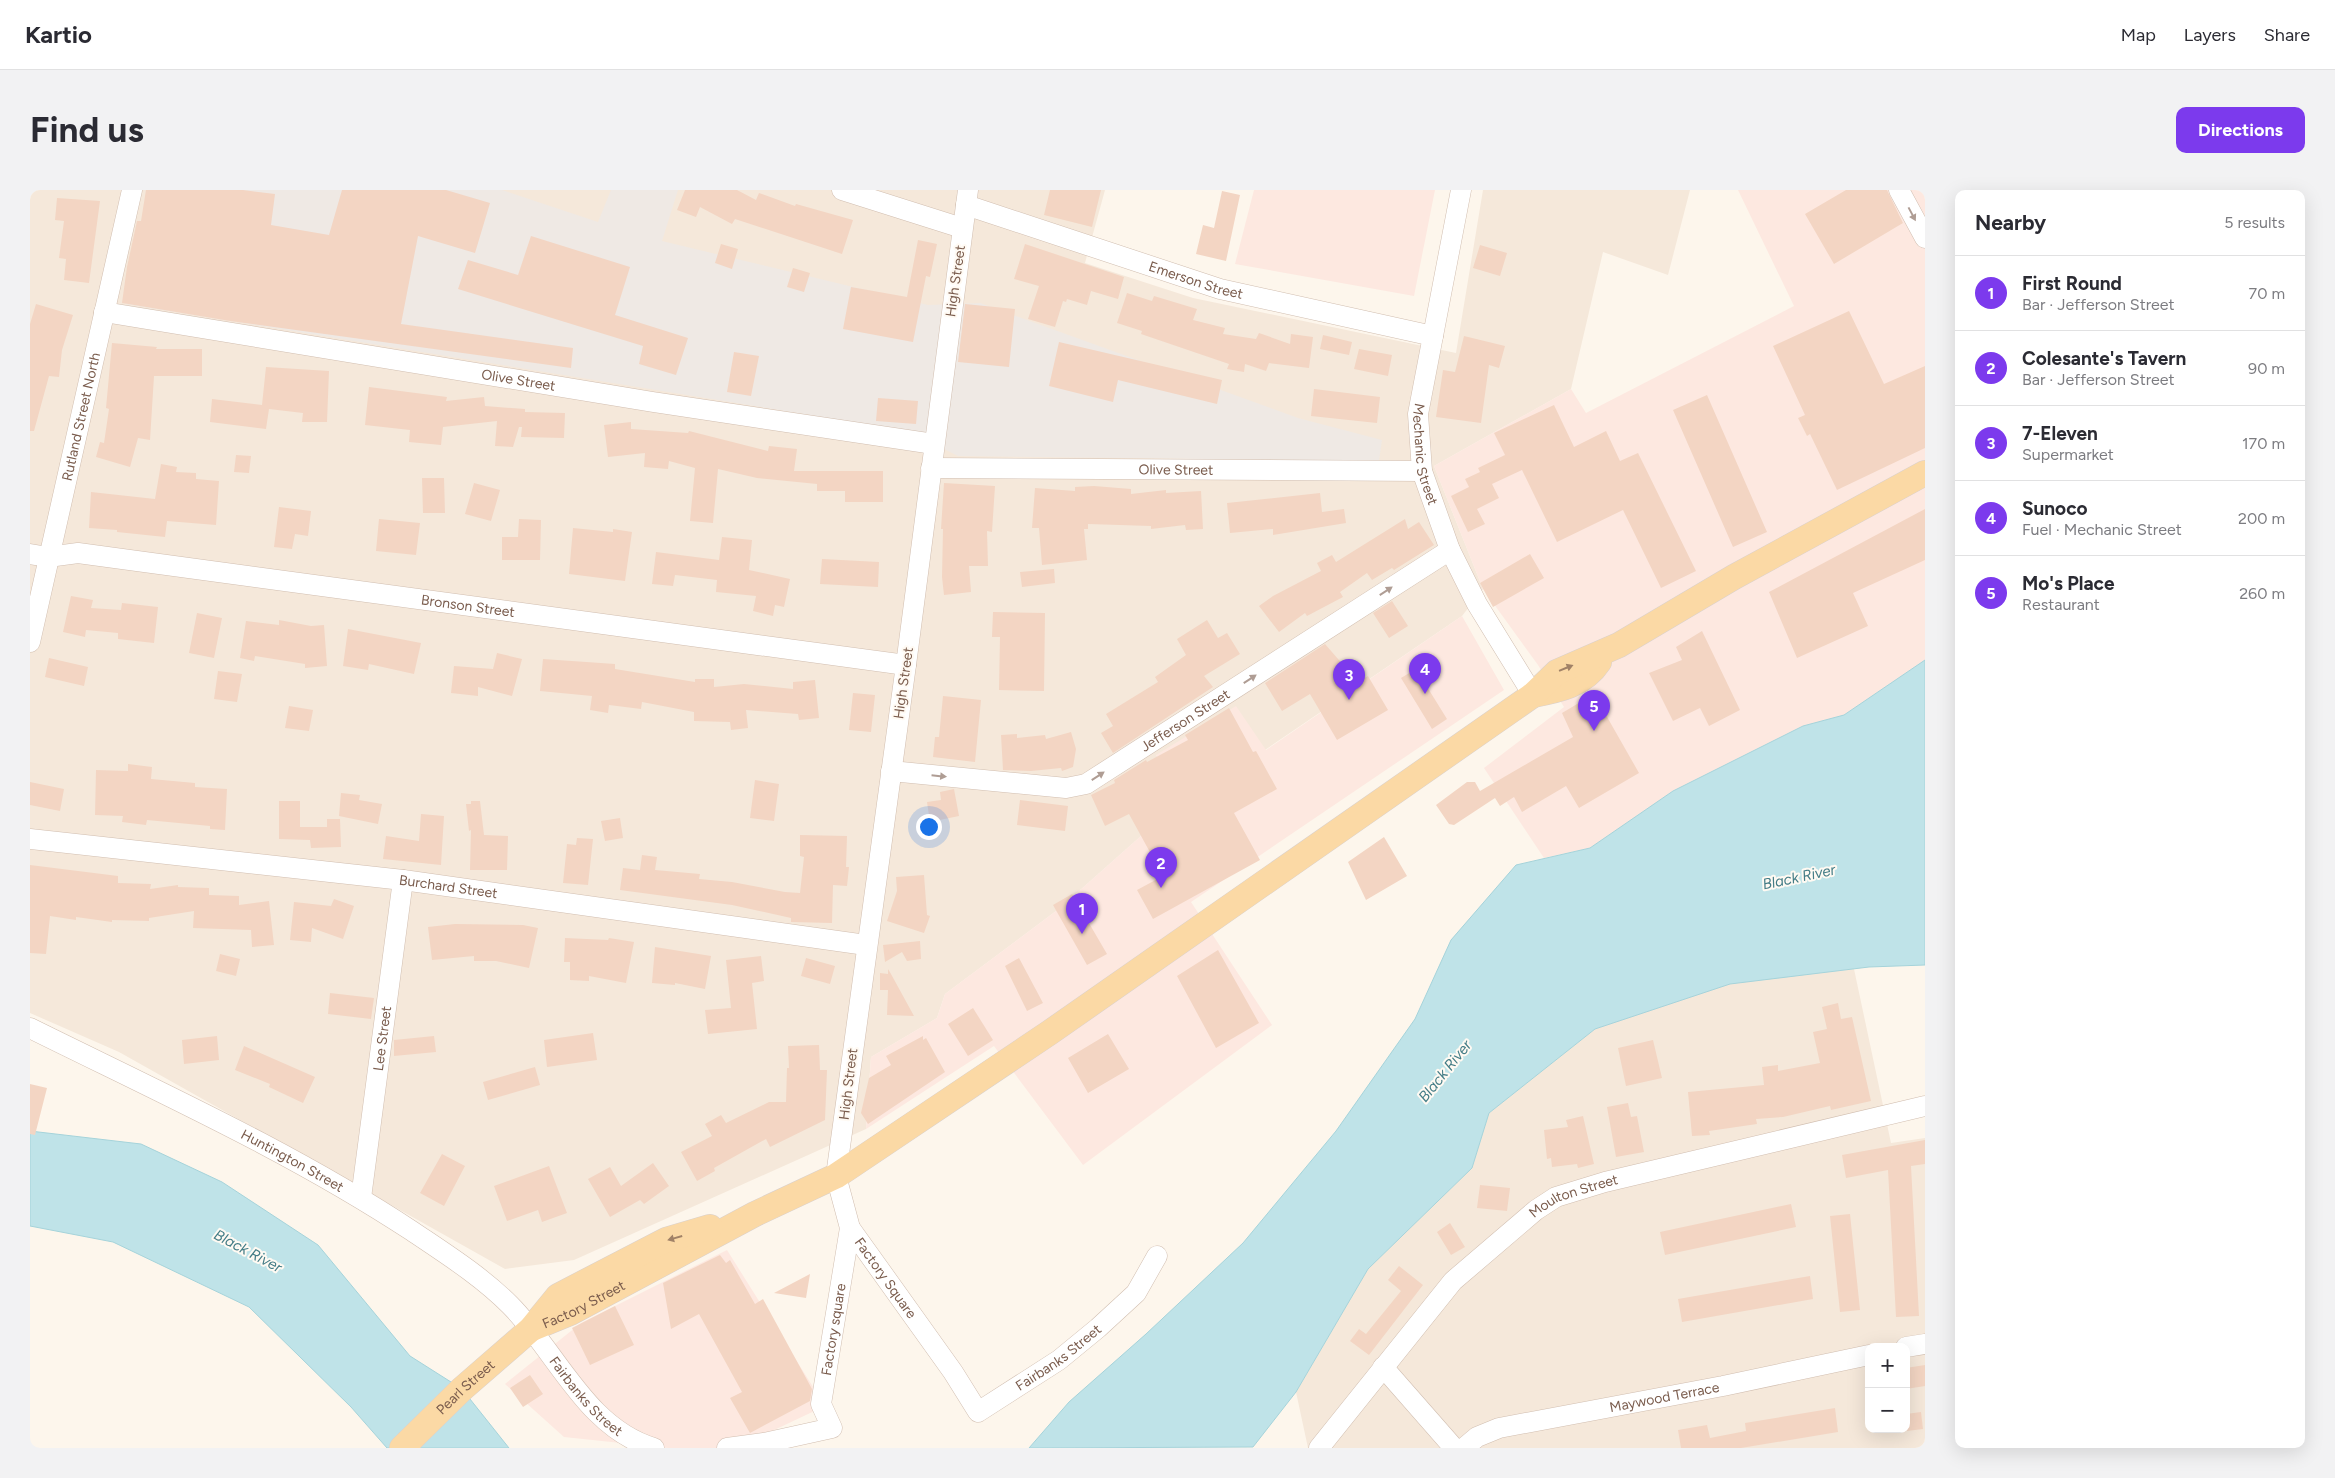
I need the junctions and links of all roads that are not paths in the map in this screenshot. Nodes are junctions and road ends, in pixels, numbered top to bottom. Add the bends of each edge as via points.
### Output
1 (132, 190) edge
2 (842, 190) edge
3 (1461, 190) edge
4 (1899, 190) edge
5 (967, 198) edge
6 (962, 228) junction
7 (1925, 238) edge
8 (104, 312) junction
9 (1433, 336) junction
10 (934, 444) junction
11 (931, 468) junction
12 (1422, 471) junction
13 (1925, 473) edge
14 (1450, 550) junction
15 (39, 555) edge
16 (30, 642) edge
17 (906, 665) junction
18 (1533, 695) junction
19 (891, 771) junction
20 (30, 839) edge
21 (404, 880) junction
22 (866, 945) junction
23 (30, 1028) edge
24 (1925, 1106) edge
25 (836, 1176) junction
26 (361, 1198) junction
27 (850, 1228) junction
28 (1157, 1256) dead end
29 (531, 1329) junction
30 (1925, 1344) edge
31 (1910, 1347) edge
32 (1865, 1356) edge
33 (1383, 1368) junction
34 (954, 1372) joint
35 (402, 1448) edge
36 (654, 1448) edge
37 (727, 1448) edge
38 (1319, 1448) edge
39 (1454, 1448) edge
40 (1464, 1448) edge

1 - 8 street, Rutland Street North
2 - 6 street
3 - 9 street, Mechanic Street
4 -> 7 street
5 - 6 street, High Street
5 - 9 street, Emerson Street via 1220,289
6 - 10 street, High Street
8 - 10 street, Olive Street via 653,402
8 - 15 street, Rutland Street North
9 - 12 street, Mechanic Street via 1418,414
10 - 11 street, High Street
11 - 12 street, Olive Street
11 - 17 street, High Street
12 - 14 street, Mechanic Street
18 -> 13 main road via 1567,688 1592,673 1606,652 1734,577
14 - 18 street, Mechanic Street via 1477,604
19 -> 14 street, Jefferson Street via 1066,788 1086,784
15 - 16 street, Rutland Street North
15 - 17 street, Bronson Street via 78,553
17 - 19 street, High Street
18 - 25 main road, Factory Street via 1049,1033
19 - 22 street, High Street
20 - 21 street, Burchard Street
21 - 22 street, Burchard Street
21 - 26 street, Lee Street
22 - 25 street, High Street
23 - 26 street, Huntington Street via 239,1132
24 - 33 street, Moulton Street via 1605,1182 1556,1197 1536,1210 1453,1281
25 - 27 street, Factory Square
25 - 29 main road, Factory Street via 756,1214 597,1299
26 - 29 street, Huntington Street via 470,1270 510,1304
27 - 34 street, Factory Square
27 - 37 street, Factory square via 821,1404 832,1428
28 - 34 street, Fairbanks Street via 1136,1294 1098,1328 1059,1360 978,1412
29 - 35 main road, Pearl Street
29 - 36 street, Fairbanks Street via 598,1415 636,1443
30 - 31 street
32 - 40 street, Maywood Terrace via 1499,1428 1477,1437
33 - 38 street, Moulton Street
33 - 39 street

